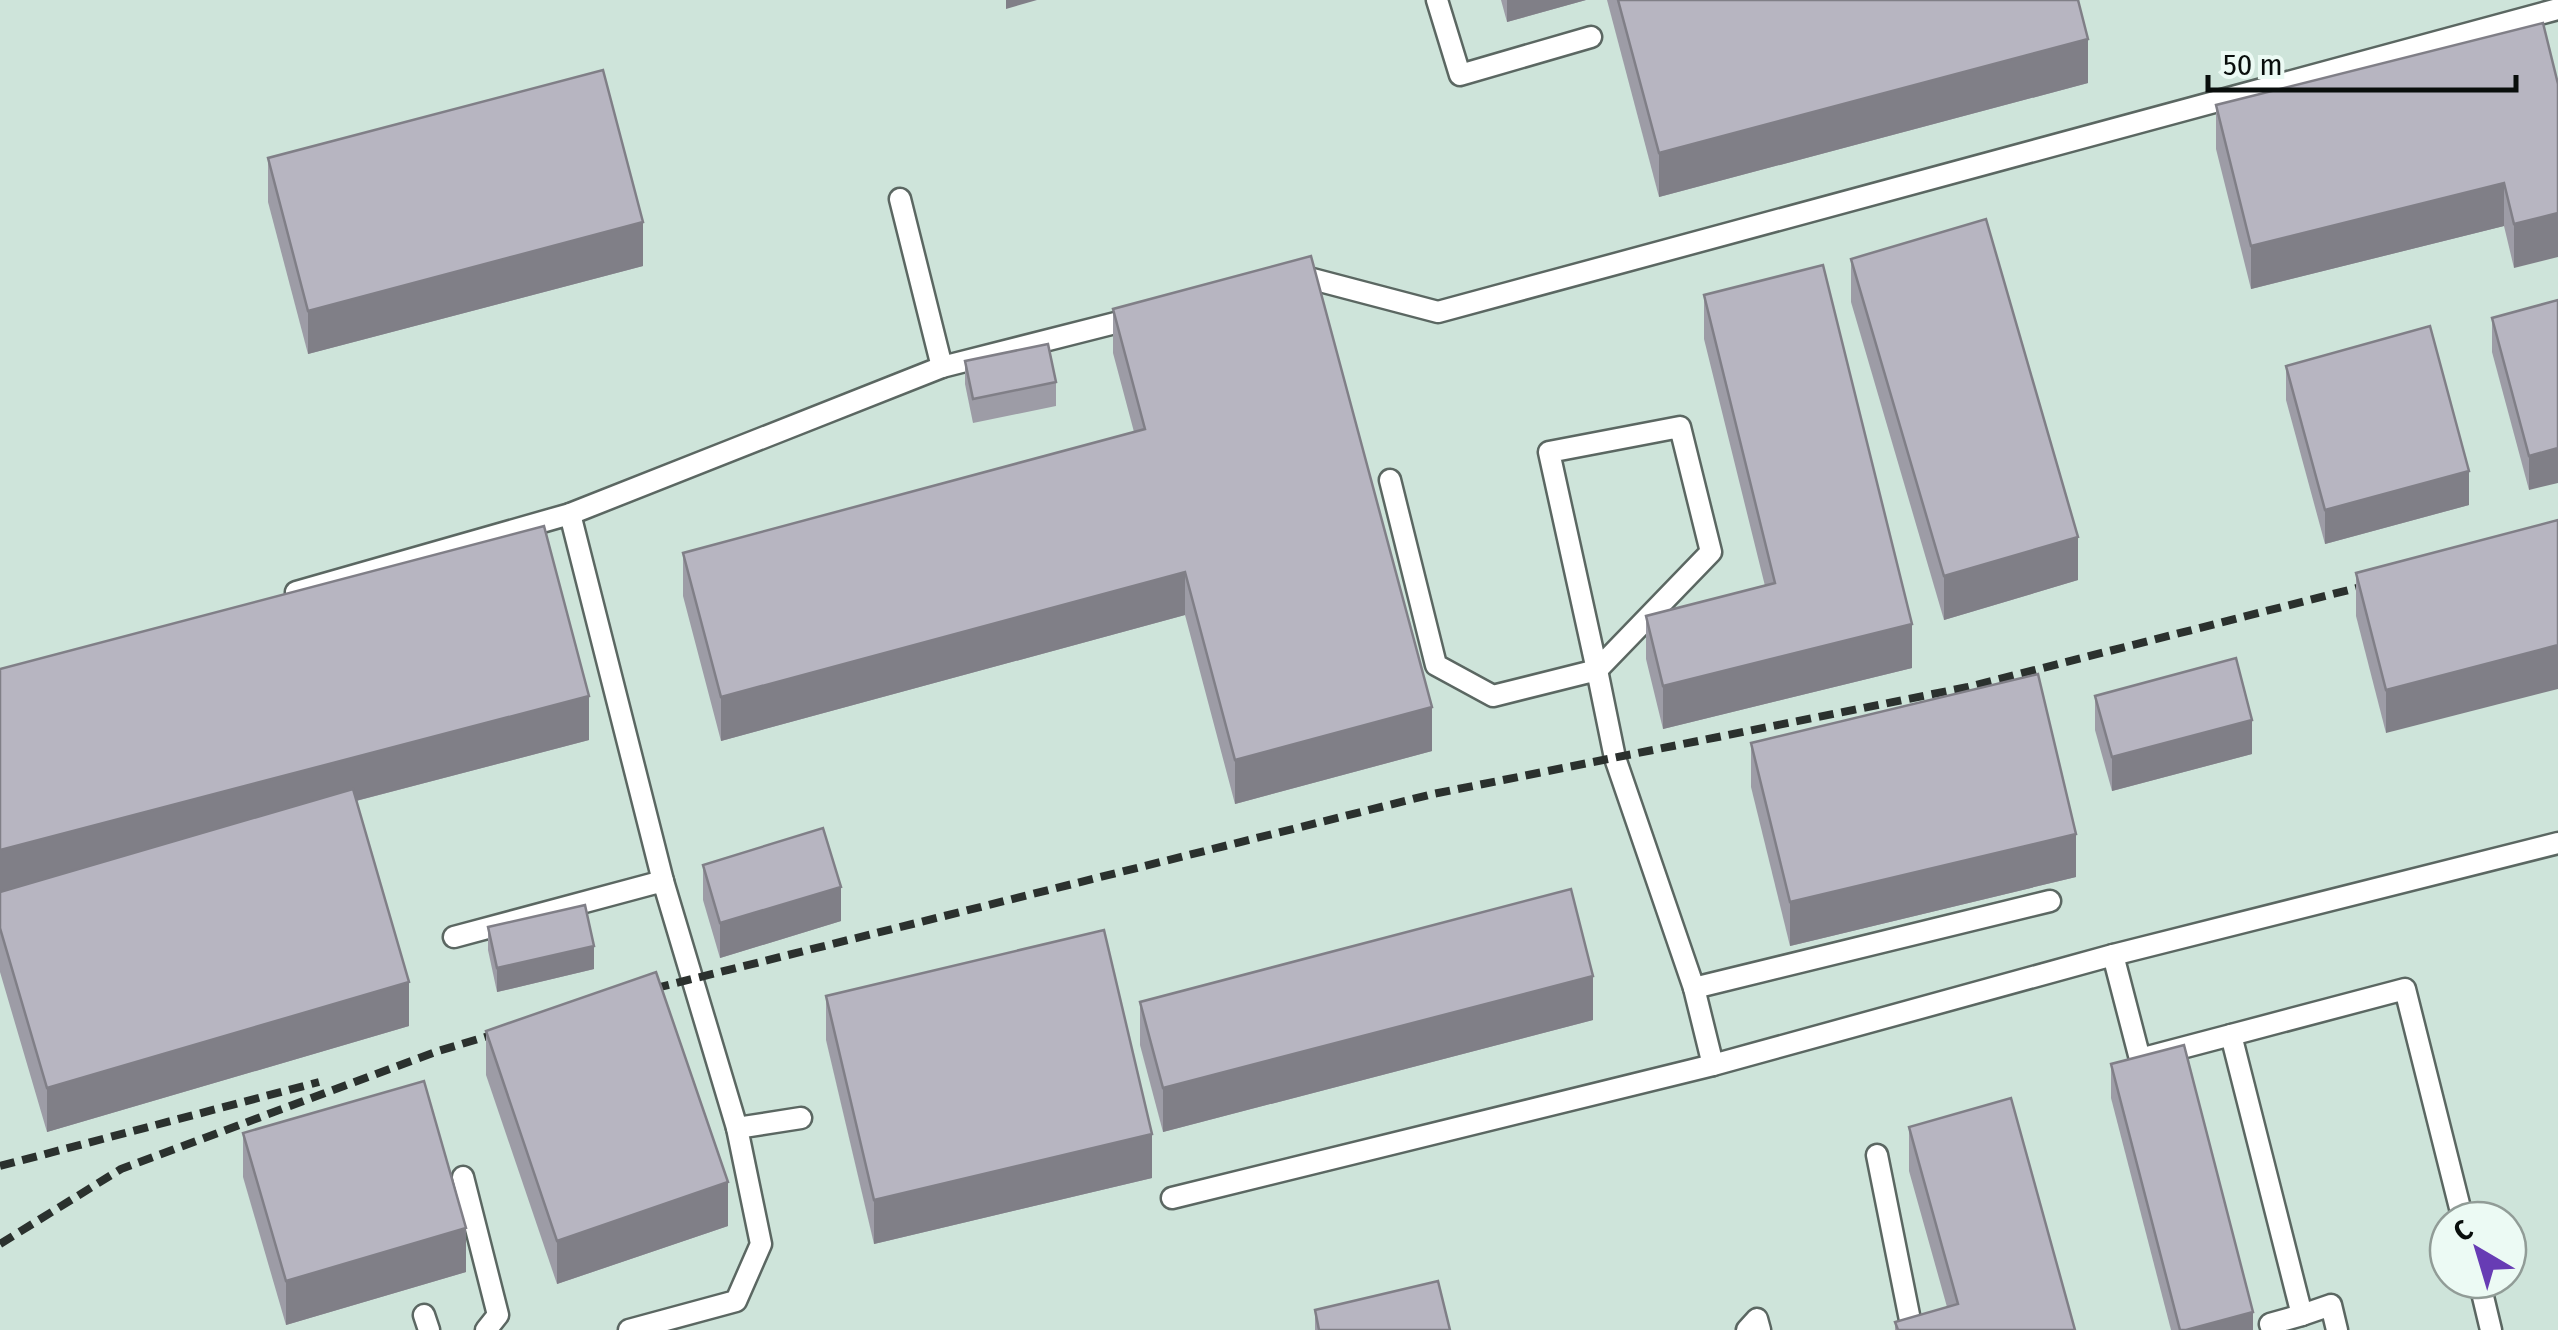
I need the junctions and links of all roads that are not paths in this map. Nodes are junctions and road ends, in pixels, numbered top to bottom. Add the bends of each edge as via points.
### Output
1 (1437, 0) edge
2 (2558, 9) edge
3 (1590, 37) dead end
4 (900, 200) dead end
5 (1264, 286) edge
6 (1150, 314) edge
7 (942, 367) junction
8 (1390, 480) dead end
9 (570, 514) junction
10 (285, 594) edge
11 (1597, 670) junction
12 (2558, 843) edge
13 (662, 880) junction
14 (2050, 901) dead end
15 (454, 937) dead end
16 (2113, 955) junction
17 (1694, 988) junction
18 (2231, 1035) junction
19 (1713, 1065) junction
20 (801, 1118) dead end
21 (737, 1128) junction
22 (1876, 1154) dead end
23 (463, 1177) dead end
24 (1172, 1198) dead end
25 (2459, 1200) edge
26 (2483, 1300) edge
27 (2302, 1315) junction
28 (486, 1330) edge
29 (629, 1330) edge
30 (1747, 1330) edge
31 (1760, 1330) edge
32 (1912, 1330) edge
33 (2272, 1330) edge
34 (2337, 1330) edge
35 (2491, 1330) edge

1 - 3 lane via 1460,76
2 - 5 lane via 1438,312 1301,276
4 - 7 lane
6 - 7 lane
7 - 9 lane
8 - 11 lane via 1436,665 1493,696
9 - 10 lane
9 - 13 lane
11 - 11 lane via 1710,552 1680,427 1549,452
11 - 17 lane via 1615,758
12 - 16 lane
13 - 15 lane
13 - 21 lane
14 - 17 lane
16 - 18 lane via 2140,1058
16 - 19 lane
17 - 19 lane
18 - 25 lane via 2405,989
18 - 27 lane
19 - 24 lane
20 - 21 lane
21 - 29 lane via 761,1244 736,1301
22 - 32 lane
23 - 28 lane via 498,1315
26 - 35 lane
27 - 33 lane via 2270,1324
27 - 34 lane via 2331,1305
30 - 31 lane via 1757,1318

